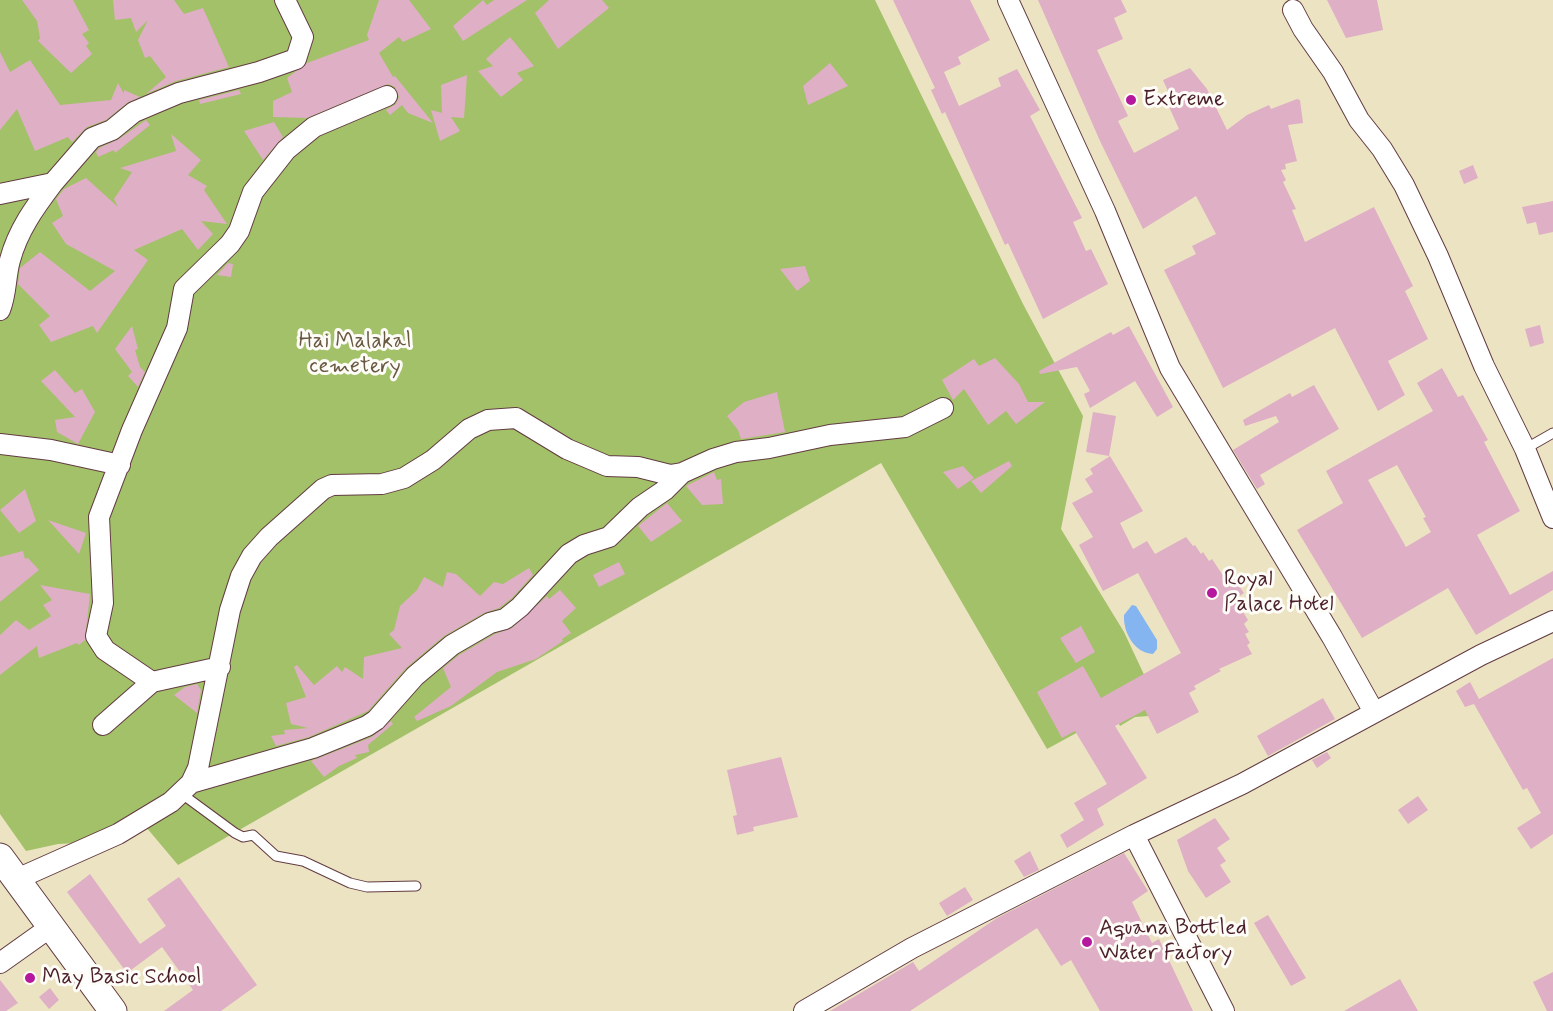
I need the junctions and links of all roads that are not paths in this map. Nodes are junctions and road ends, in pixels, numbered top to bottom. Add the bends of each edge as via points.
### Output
1 (285, 0) edge
2 (1008, 0) edge
3 (1293, 10) dead end
4 (387, 96) dead end
5 (53, 183) junction
6 (0, 194) edge
7 (0, 310) edge
8 (943, 408) dead end
9 (1553, 433) edge
10 (0, 444) edge
11 (1525, 449) junction
12 (120, 465) junction
13 (682, 474) junction
14 (1553, 518) edge
15 (1553, 621) edge
16 (220, 667) junction
17 (152, 682) junction
18 (1374, 712) junction
19 (103, 725) dead end
20 (186, 789) junction
21 (1134, 835) junction
22 (0, 857) edge
23 (16, 879) junction
24 (416, 886) dead end
25 (51, 927) junction
26 (0, 963) edge
27 (113, 1011) edge
28 (804, 1011) edge
29 (1224, 1011) edge

1 - 5 street via 303,37 296,59 179,93 134,112 112,130 92,138
2 - 18 street via 1105,211 1170,368
3 - 11 street via 1359,120 1404,185
4 - 12 street via 314,127 286,150 262,178 248,202 239,231 184,289 177,328
5 - 6 street
5 - 7 street via 18,237
8 - 13 street via 905,427 830,435 736,452
9 - 11 lane
10 - 12 street
11 - 14 street
12 - 17 street via 99,517 103,603 96,636 105,650
13 - 16 street via 607,466 567,449 516,418 477,423 433,460 404,478 323,489 269,537 241,576 230,610
13 - 20 street via 609,537 584,544 569,554 505,619 490,623 452,645 415,676 367,726 313,748
15 - 18 street
16 - 17 street
16 - 20 street via 198,768
17 - 19 street
18 - 21 street via 1242,784
20 - 23 street via 118,834
20 - 24 lane via 235,833 243,837 253,834 276,856 303,861 367,887
21 - 28 street via 912,948
21 - 29 street
22 - 23 street
23 - 25 street
25 - 26 street
25 - 27 street

